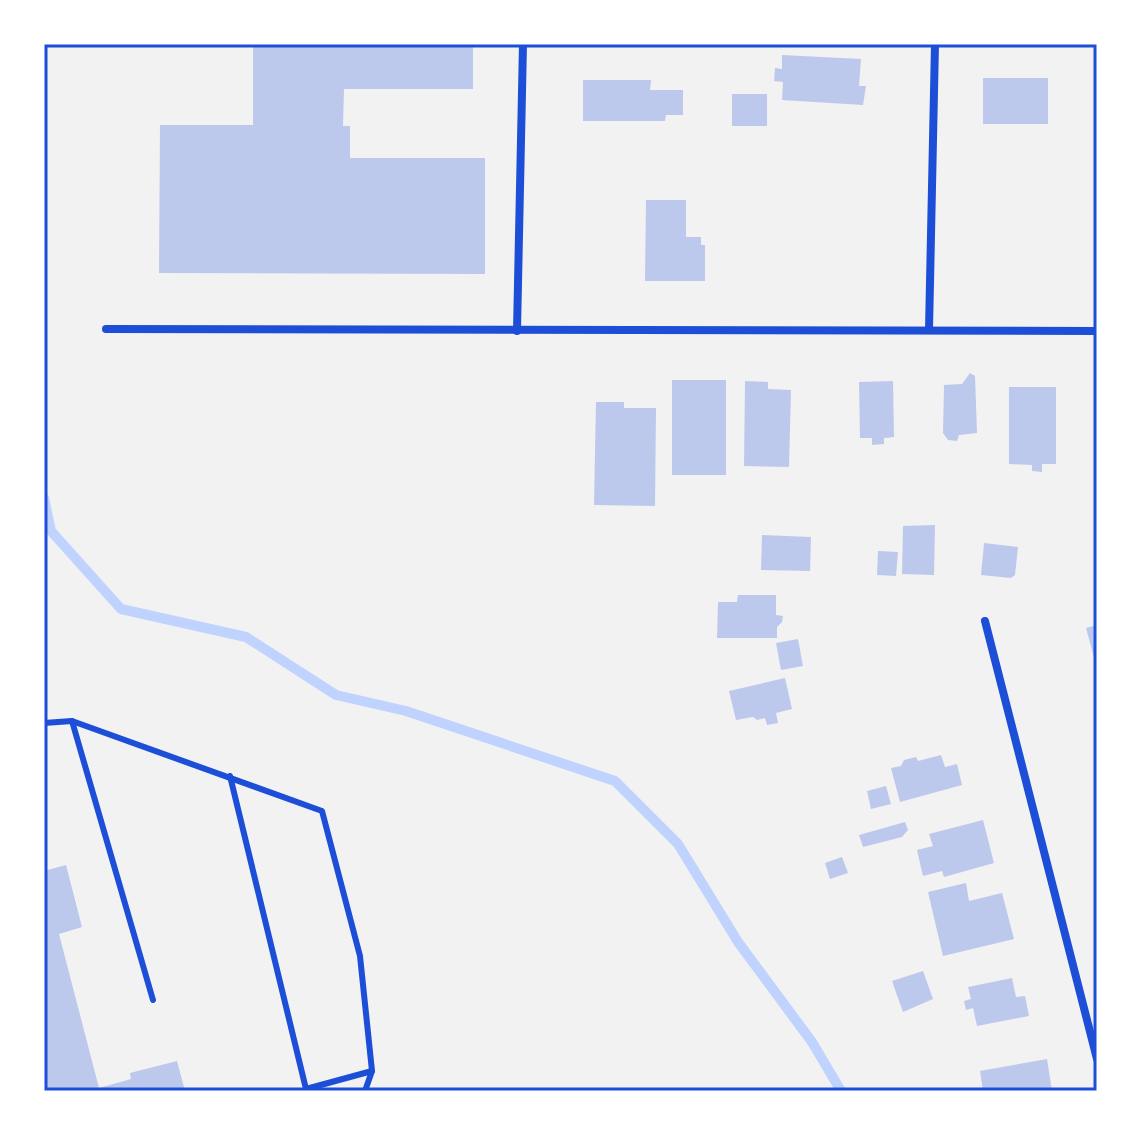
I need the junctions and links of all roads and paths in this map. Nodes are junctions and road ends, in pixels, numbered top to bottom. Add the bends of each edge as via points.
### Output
1 (523, 44) edge
2 (935, 44) edge
3 (106, 329) dead end
4 (929, 330) junction
5 (517, 331) junction
6 (1097, 331) edge
7 (985, 621) dead end
8 (72, 721) junction
9 (44, 723) edge
10 (230, 776) junction
11 (153, 1000) dead end
12 (1097, 1059) edge
13 (372, 1071) junction
14 (365, 1091) edge

1 - 5 street
2 - 4 street
3 - 5 street
4 - 5 street
4 - 6 street
7 - 12 street
8 - 9 lane
8 - 10 lane
8 - 11 lane
10 - 13 lane via 322,811 360,956
10 - 13 lane via 306,1089
13 - 14 lane

